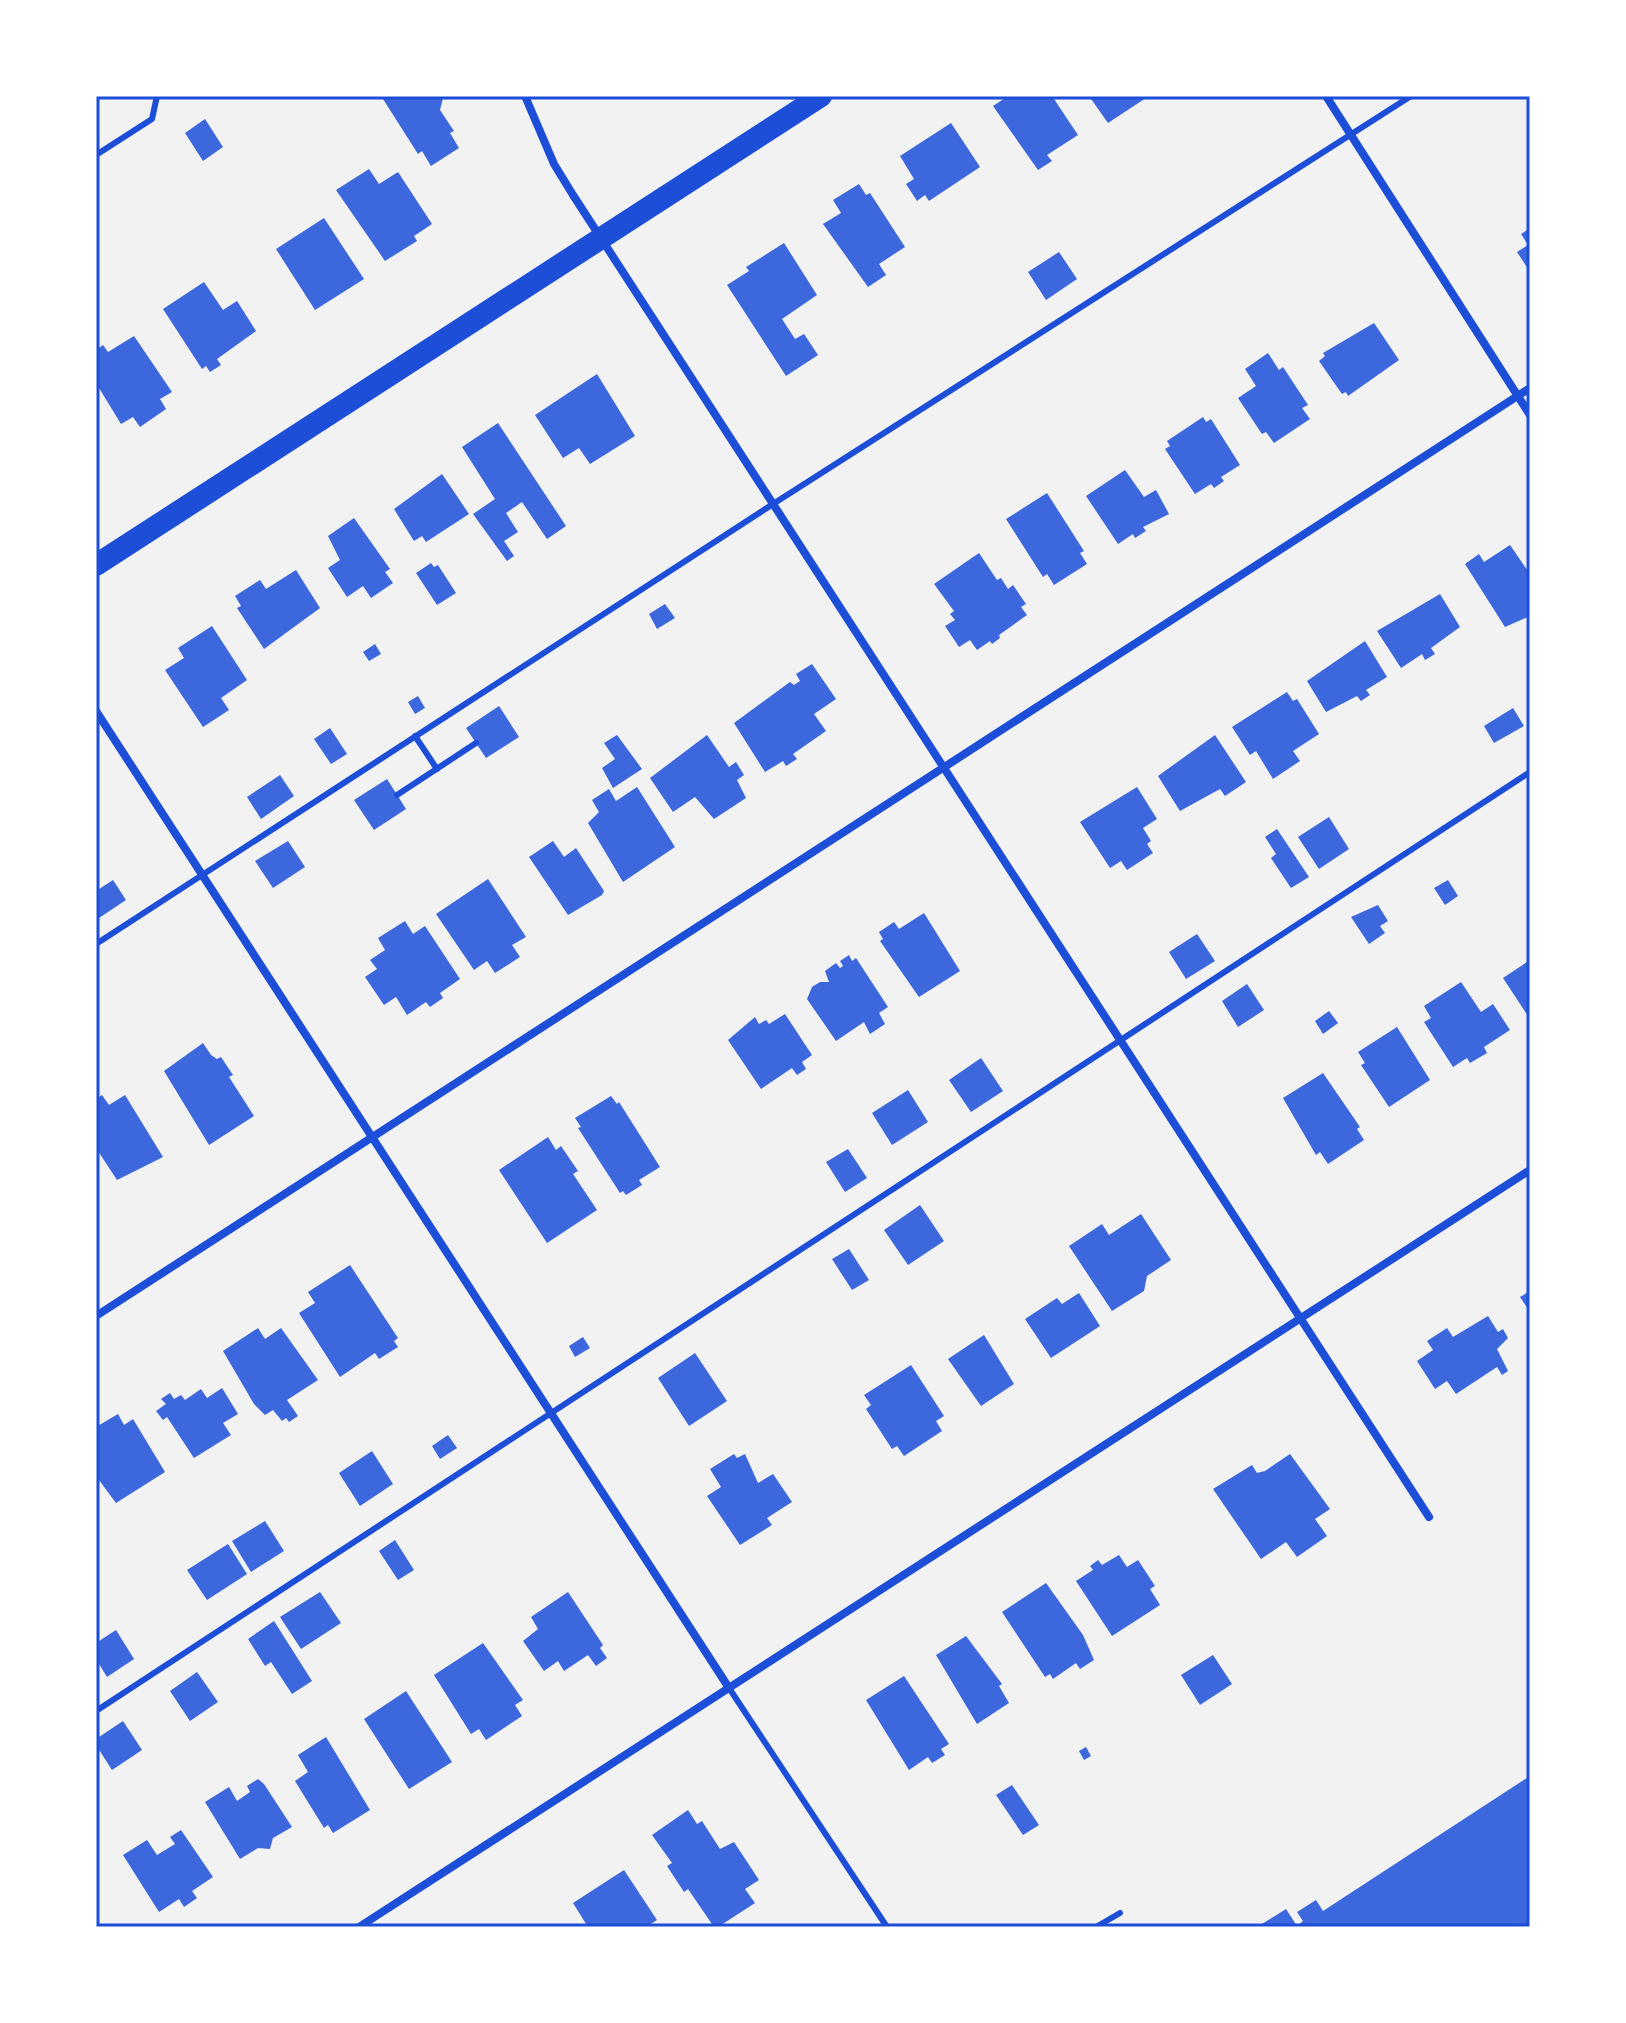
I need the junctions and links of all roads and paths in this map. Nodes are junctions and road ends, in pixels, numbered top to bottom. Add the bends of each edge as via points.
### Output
1 (157, 96) edge
2 (525, 96) edge
3 (821, 96) edge
4 (1326, 96) edge
5 (1411, 96) edge
6 (1351, 135) junction
7 (96, 155) edge
8 (601, 239) junction
9 (1530, 388) edge
10 (1518, 396) junction
11 (1530, 415) edge
12 (773, 504) junction
13 (96, 565) edge
14 (96, 711) edge
15 (415, 736) junction
16 (476, 743) dead end
17 (944, 768) junction
18 (437, 769) junction
19 (1530, 772) edge
20 (397, 795) dead end
21 (202, 875) junction
22 (96, 944) edge
23 (1120, 1040) junction
24 (372, 1137) junction
25 (1530, 1170) edge
26 (96, 1316) edge
27 (1300, 1319) junction
28 (551, 1412) junction
29 (1429, 1517) dead end
30 (729, 1688) junction
31 (96, 1711) edge
32 (1120, 1913) dead end
33 (359, 1927) edge
34 (887, 1927) edge
35 (1096, 1927) edge

1 - 7 lane via 152,119
2 - 8 street via 554,164
3 - 8 highway
4 - 6 street
5 - 6 lane
6 - 10 street
6 - 12 lane
8 - 12 street
8 - 13 highway
9 - 10 street
10 - 11 street
10 - 17 street
12 - 15 lane
12 - 17 street
14 - 21 street
15 - 18 lane
15 - 21 lane
16 - 18 lane
17 - 23 street
17 - 24 street
18 - 20 lane
19 - 23 lane
21 - 22 lane
21 - 24 street
23 - 27 street
23 - 28 lane
24 - 26 street
24 - 28 street
25 - 27 street
27 - 29 street
27 - 30 street
28 - 30 street
28 - 31 lane
30 - 33 street
30 - 34 lane
32 - 35 lane

